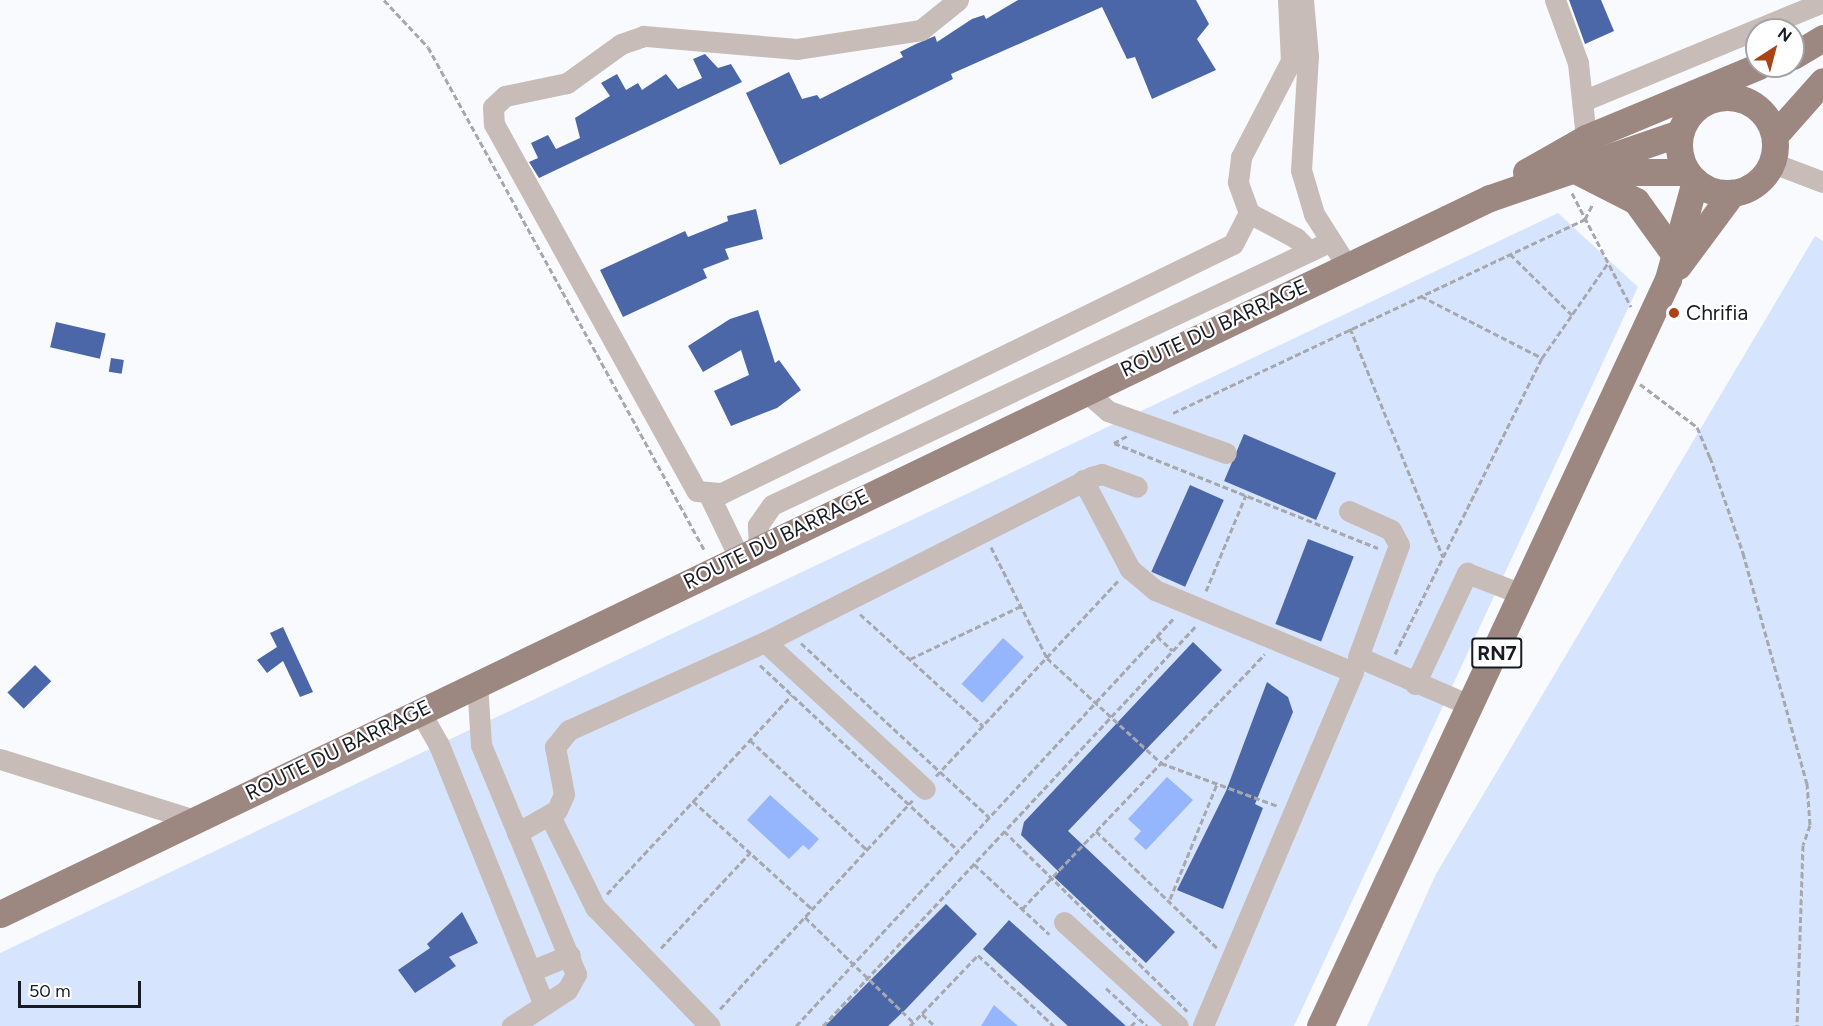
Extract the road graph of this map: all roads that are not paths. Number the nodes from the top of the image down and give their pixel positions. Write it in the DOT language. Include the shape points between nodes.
graph roads {
  1 [pos="958,0"];
  2 [pos="1288,0"];
  3 [pos="1304,0"];
  4 [pos="1555,0"];
  5 [pos="1823,2"];
  6 [pos="1745,72"];
  7 [pos="1760,78"];
  8 [pos="1823,81"];
  9 [pos="1734,96"];
  10 [pos="1586,100"];
  11 [pos="1680,133"];
  12 [pos="1775,135"];
  13 [pos="1586,138"];
  14 [pos="1773,163"];
  15 [pos="1566,173"];
  16 [pos="1691,177"];
  17 [pos="1823,182"];
  18 [pos="1513,188"];
  19 [pos="1731,193"];
  20 [pos="1249,213"];
  21 [pos="1329,242"];
  22 [pos="1309,251"];
  23 [pos="1347,266"];
  24 [pos="1671,267"];
  25 [pos="1084,390"];
  26 [pos="1226,453"];
  27 [pos="1083,480"];
  28 [pos="1137,487"];
  29 [pos="709,495"];
  30 [pos="1348,511"];
  31 [pos="749,552"];
  32 [pos="1524,595"];
  33 [pos="765,642"];
  34 [pos="477,683"];
  35 [pos="1415,684"];
  36 [pos="1472,706"];
  37 [pos="419,710"];
  38 [pos="0,759"];
  39 [pos="925,789"];
  40 [pos="550,816"];
  41 [pos="195,820"];
  42 [pos="517,833"];
  43 [pos="0,914"];
  44 [pos="1064,922"];
  45 [pos="570,955"];
  46 [pos="531,971"];
  47 [pos="543,1003"];
  48 [pos="1189,1023"];
  49 [pos="512,1026"];
  50 [pos="710,1026"];
  51 [pos="1320,1026"];
  1 -- 29 [label="street" via="921,30 797,49 644,36 621,44 567,83 505,96 493,107 494,124 688,484"];
  2 -- 20 [label="street" via="1291,61 1239,165"];
  3 -- 21 [label="street" via="1308,64 1301,170 1305,193"];
  4 -- 10 [label="street"];
  5 -- 10 [label="street"];
  6 -- 13 [label="main road"];
  7 -- 9 [label="main road"];
  8 -- 12 [label="main road"];
  9 -- 11 [label="main road" via="1705,101"];
  9 -- 12 [label="main road" via="1761,109"];
  10 -- 13 [label="street"];
  11 -- 15 [label="main road, ROUTE DU BARRAGE"];
  11 -- 16 [label="main road, RN7"];
  12 -- 14 [label="main road"];
  13 -- 18 [label="main road" via="1525,172"];
  14 -- 17 [label="street"];
  14 -- 19 [label="main road" via="1756,184"];
  15 -- 16 [label="main road, ROUTE DU BARRAGE"];
  15 -- 18 [label="main road, ROUTE DU BARRAGE"];
  15 -- 24 [label="main road" via="1605,181 1636,201"];
  16 -- 19 [label="main road"];
  16 -- 24 [label="main road, RN7"];
  18 -- 23 [label="main road, ROUTE DU BARRAGE"];
  19 -- 24 [label="main road, RN7"];
  20 -- 22 [label="street"];
  20 -- 29 [label="street" via="1239,237 1225,249"];
  21 -- 22 [label="street"];
  21 -- 23 [label="street"];
  22 -- 31 [label="street" via="772,505 758,525"];
  23 -- 25 [label="main road, ROUTE DU BARRAGE"];
  24 -- 32 [label="main road, RN7"];
  25 -- 26 [label="street" via="1102,407"];
  25 -- 31 [label="main road, ROUTE DU BARRAGE"];
  27 -- 28 [label="street" via="1102,474"];
  27 -- 33 [label="street"];
  27 -- 48 [label="street" via="1130,569 1155,590 1353,672 1234,957"];
  29 -- 31 [label="street"];
  30 -- 35 [label="street" via="1391,530 1398,539 1397,555 1357,649 1360,661"];
  31 -- 34 [label="main road, ROUTE DU BARRAGE"];
  32 -- 35 [label="street" via="1467,573"];
  32 -- 36 [label="main road, RN7"];
  33 -- 39 [label="street"];
  33 -- 40 [label="street" via="560,735 555,747 564,794"];
  34 -- 37 [label="main road, ROUTE DU BARRAGE"];
  34 -- 42 [label="street" via="481,745"];
  35 -- 36 [label="street"];
  36 -- 51 [label="main road, RN7"];
  37 -- 41 [label="main road, ROUTE DU BARRAGE"];
  37 -- 46 [label="street" via="439,745"];
  38 -- 41 [label="street"];
  40 -- 42 [label="street"];
  40 -- 50 [label="street" via="595,907"];
  41 -- 43 [label="main road, ROUTE DU BARRAGE"];
  42 -- 45 [label="street"];
  44 -- 48 [label="street"];
  45 -- 46 [label="street"];
  45 -- 47 [label="street" via="574,984"];
  46 -- 47 [label="street"];
  47 -- 49 [label="street"];
}
